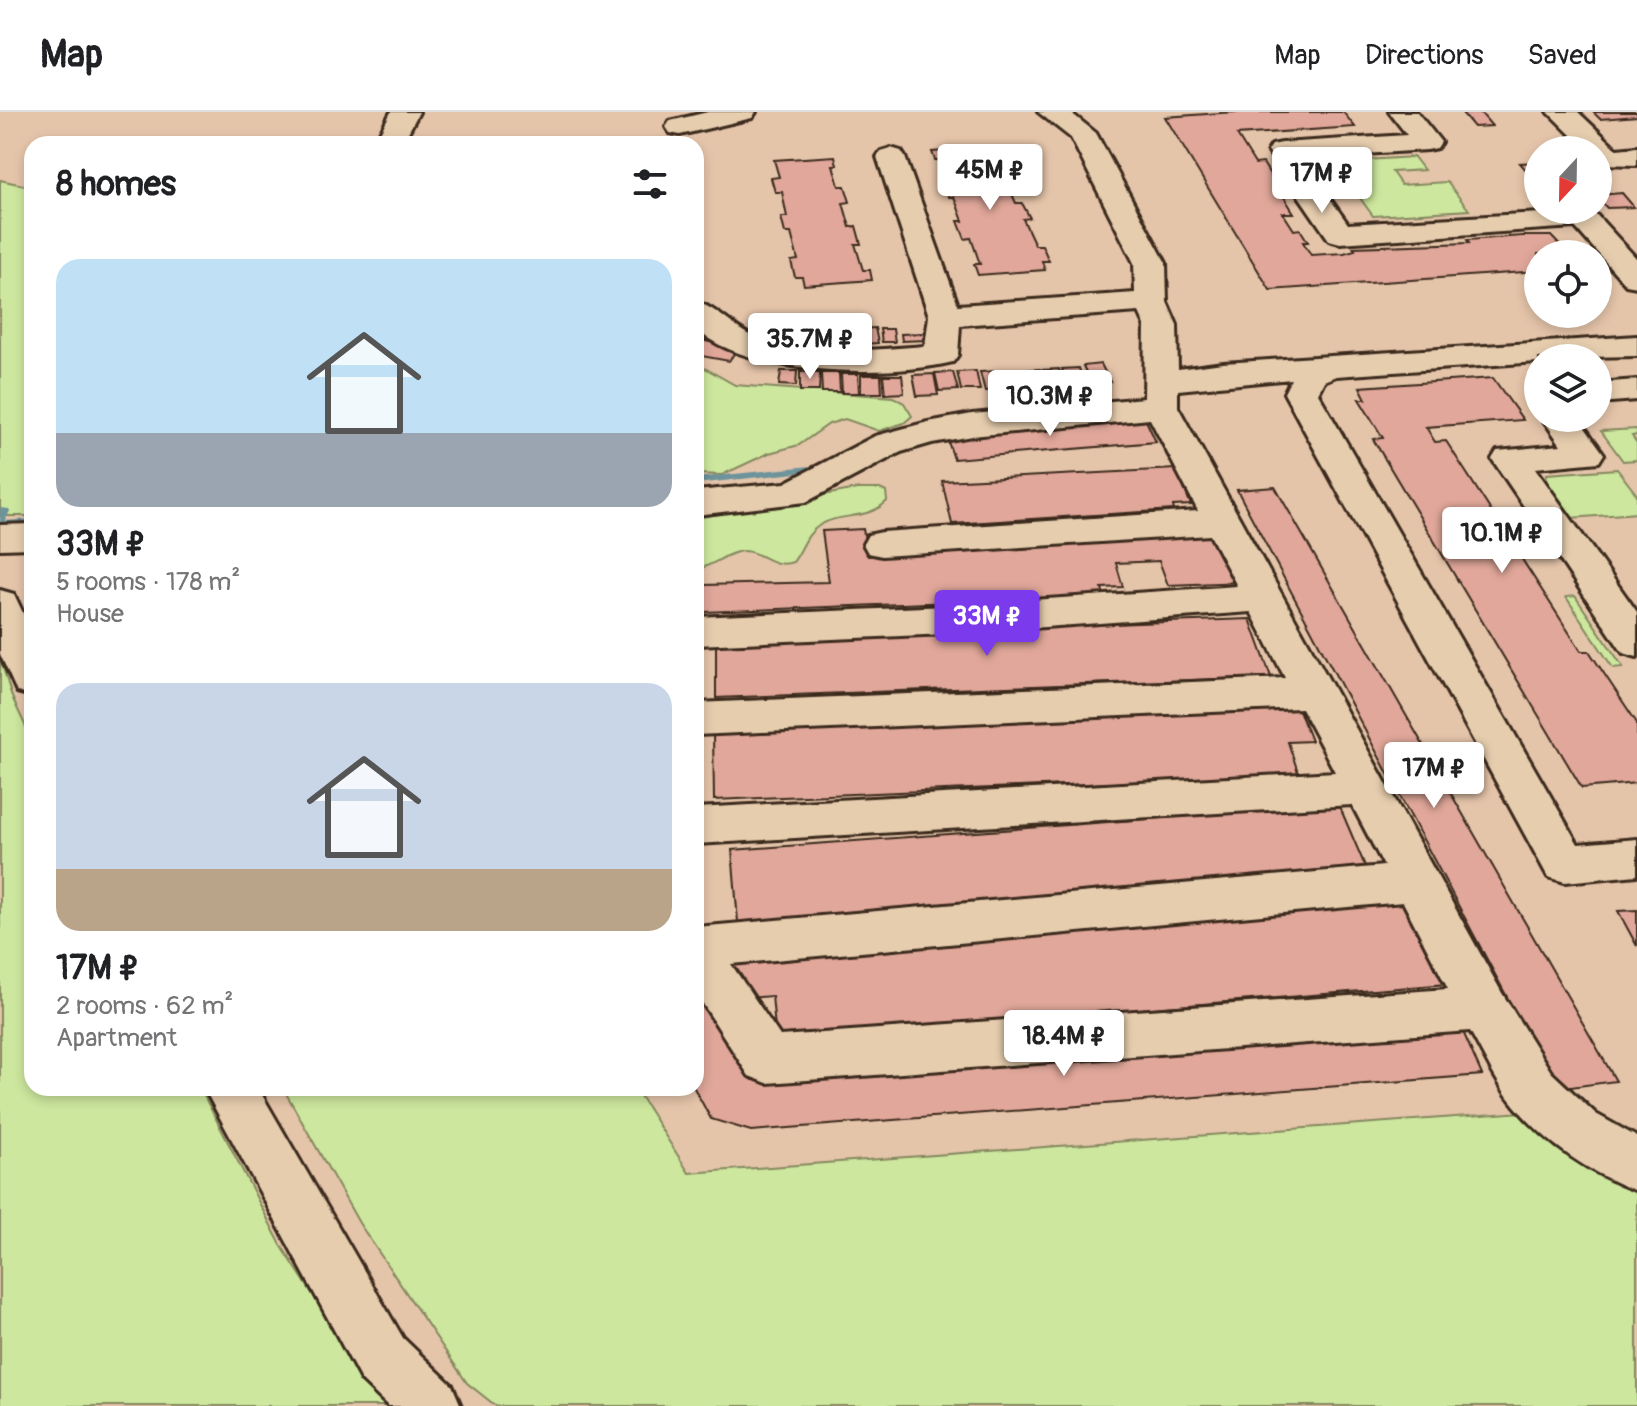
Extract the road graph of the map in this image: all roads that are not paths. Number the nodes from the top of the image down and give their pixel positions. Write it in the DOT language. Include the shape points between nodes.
graph roads {
  1 [pos="405,112"];
  2 [pos="742,112"];
  3 [pos="1052,112"];
  4 [pos="1403,112"];
  5 [pos="1562,112"];
  6 [pos="680,127"];
  7 [pos="392,136"];
  8 [pos="1637,156"];
  9 [pos="891,157"];
  10 [pos="1524,219"];
  11 [pos="1588,224"];
  12 [pos="1637,278"];
  13 [pos="1151,302"];
  14 [pos="945,316"];
  15 [pos="704,322"];
  16 [pos="1637,346"];
  17 [pos="1513,354"];
  18 [pos="1329,366"];
  19 [pos="1524,369"];
  20 [pos="1637,390"];
  21 [pos="1612,392"];
  22 [pos="1161,395"];
  23 [pos="1570,432"];
  24 [pos="704,502"];
  25 [pos="1222,522"];
  26 [pos="24,536"];
  27 [pos="0,537"];
  28 [pos="882,544"];
  29 [pos="1262,598"];
  30 [pos="0,604"];
  31 [pos="704,631"];
  32 [pos="1637,643"];
  33 [pos="24,662"];
  34 [pos="1311,692"];
  35 [pos="704,719"];
  36 [pos="1366,787"];
  37 [pos="704,826"];
  38 [pos="1637,857"];
  39 [pos="1415,882"];
  40 [pos="704,948"];
  41 [pos="704,962"];
  42 [pos="1484,1008"];
  43 [pos="234,1096"];
  44 [pos="1637,1166"];
  45 [pos="431,1406"];
  1 -- 7 [label="street"];
  2 -- 6 [label="street"];
  3 -- 13 [label="street" via="1082,133 1123,211 1150,263"];
  4 -- 10 [label="street" via="1427,142 1282,151 1340,234"];
  5 -- 8 [label="street" via="1610,158"];
  9 -- 14 [label="street"];
  11 -- 12 [label="street"];
  13 -- 14 [label="street"];
  13 -- 22 [label="street" via="1161,325"];
  14 -- 15 [label="street" via="941,355 850,361 782,355 729,339"];
  16 -- 17 [label="street"];
  17 -- 18 [label="street"];
  17 -- 19 [label="street"];
  18 -- 22 [label="street" via="1223,373"];
  18 -- 38 [label="street" via="1316,370 1301,393 1565,864"];
  20 -- 21 [label="street"];
  22 -- 24 [label="street" via="928,433 888,444 793,494"];
  22 -- 25 [label="street"];
  23 -- 32 [label="street" via="1586,454 1510,459"];
  25 -- 28 [label="street"];
  25 -- 29 [label="street"];
  26 -- 27 [label="street"];
  29 -- 31 [label="street"];
  29 -- 34 [label="street"];
  30 -- 33 [label="street"];
  34 -- 35 [label="street"];
  34 -- 36 [label="street"];
  36 -- 37 [label="street"];
  36 -- 39 [label="street"];
  39 -- 40 [label="street"];
  39 -- 42 [label="street"];
  41 -- 42 [label="street" via="767,1060"];
  42 -- 44 [label="street" via="1532,1088 1577,1131"];
  43 -- 45 [label="street" via="382,1359"];
}
